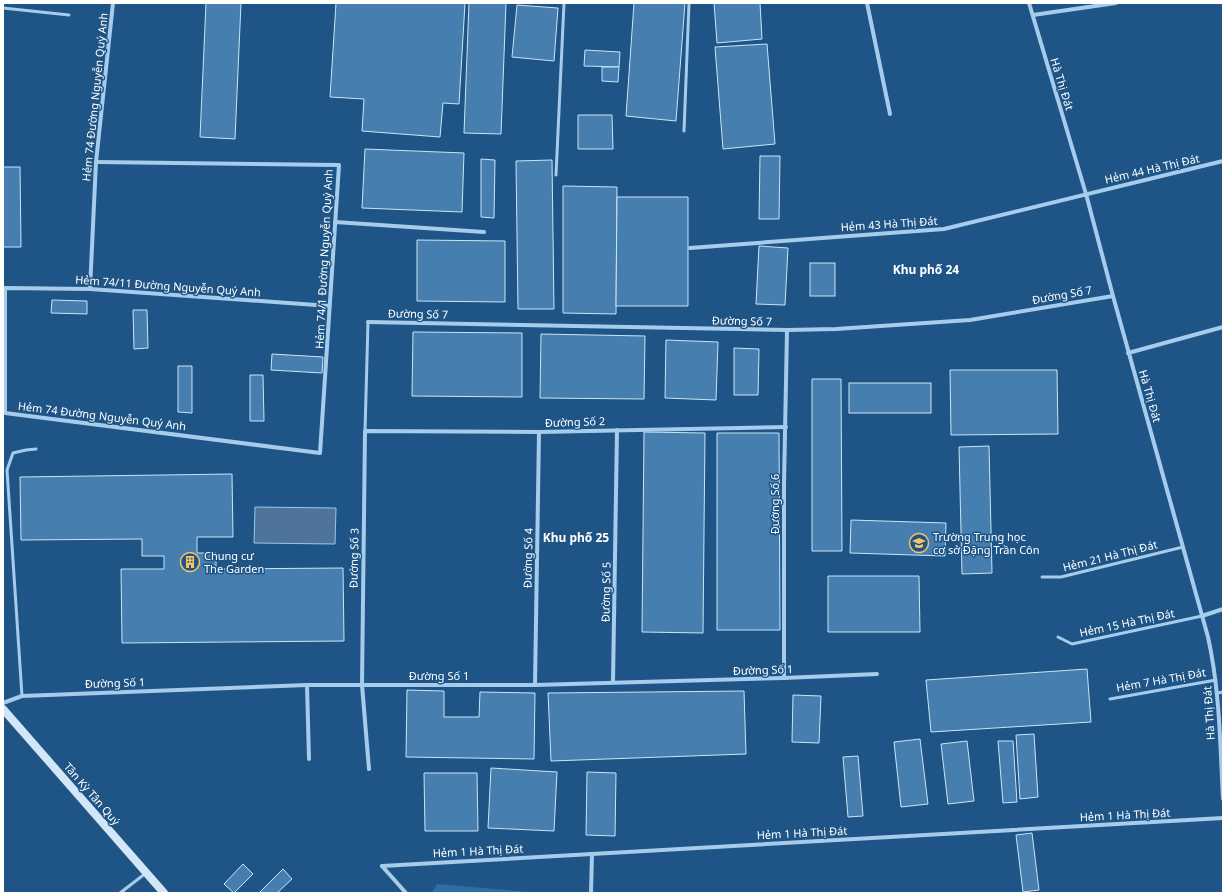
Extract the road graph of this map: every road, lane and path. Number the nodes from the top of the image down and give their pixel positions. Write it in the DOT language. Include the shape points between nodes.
graph roads {
  1 [pos="113,3"];
  2 [pos="564,3"];
  3 [pos="689,3"];
  4 [pos="868,3"];
  5 [pos="1029,3"];
  6 [pos="1116,3"];
  7 [pos="3,8"];
  8 [pos="69,15"];
  9 [pos="1033,16"];
  10 [pos="890,114"];
  11 [pos="684,130"];
  12 [pos="1223,161"];
  13 [pos="96,162"];
  14 [pos="556,175"];
  15 [pos="1086,194"];
  16 [pos="335,222"];
  17 [pos="484,232"];
  18 [pos="690,248"];
  19 [pos="5,288"];
  20 [pos="90,289"];
  21 [pos="1112,296"];
  22 [pos="330,306"];
  23 [pos="368,322"];
  24 [pos="1223,327"];
  25 [pos="787,330"];
  26 [pos="1128,353"];
  27 [pos="786,427"];
  28 [pos="617,430"];
  29 [pos="365,431"];
  30 [pos="539,432"];
  31 [pos="36,449"];
  32 [pos="320,453"];
  33 [pos="1183,547"];
  34 [pos="1042,577"];
  35 [pos="1223,609"];
  36 [pos="1202,616"];
  37 [pos="1058,637"];
  38 [pos="877,674"];
  39 [pos="784,678"];
  40 [pos="1216,680"];
  41 [pos="613,682"];
  42 [pos="307,685"];
  43 [pos="362,685"];
  44 [pos="535,685"];
  45 [pos="1223,692"];
  46 [pos="1218,693"];
  47 [pos="22,696"];
  48 [pos="1110,699"];
  49 [pos="3,703"];
  50 [pos="3,709"];
  51 [pos="309,759"];
  52 [pos="369,769"];
  53 [pos="1223,799"];
  54 [pos="1223,818"];
  55 [pos="592,854"];
  56 [pos="146,873"];
  57 [pos="120,893"];
  58 [pos="164,893"];
  59 [pos="406,893"];
  60 [pos="591,893"];
  1 -- 13 [label="street, Hẻm 74 Đường Nguyễn Quý Anh"];
  2 -- 14 [label="lane"];
  3 -- 11 [label="lane"];
  4 -- 10 [label="street"];
  5 -- 9 [label="street, Hà Thị Đát"];
  6 -- 9 [label="street"];
  7 -- 8 [label="lane"];
  9 -- 15 [label="street, Hà Thị Đát"];
  12 -- 15 [label="street, Hẻm 44 Hà Thị Đát"];
  13 -- 16 [label="street, Hẻm 74/1 Đường Nguyễn Quý Anh" via="339,165"];
  13 -- 20 [label="street, Hẻm 74 Đường Nguyễn Quý Anh"];
  15 -- 18 [label="street, Hẻm 43 Hà Thị Đát" via="944,229"];
  15 -- 21 [label="street, Hà Thị Đát"];
  16 -- 17 [label="street"];
  16 -- 22 [label="street, Hẻm 74/1 Đường Nguyễn Quý Anh"];
  19 -- 20 [label="street, Hẻm 74/11 Đường Nguyễn Quý Anh"];
  19 -- 32 [label="street, Hẻm 74 Đường Nguyễn Quý Anh" via="5,412"];
  20 -- 22 [label="street, Hẻm 74/11 Đường Nguyễn Quý Anh"];
  21 -- 25 [label="street, Đường Số 7" via="970,320"];
  21 -- 26 [label="street, Hà Thị Đát"];
  22 -- 32 [label="street, Hẻm 74/1 Đường Nguyễn Quý Anh"];
  23 -- 25 [label="street, Đường Số 7"];
  23 -- 29 [label="lane"];
  24 -- 26 [label="street"];
  25 -- 27 [label="street, Đường Số 6"];
  26 -- 33 [label="street, Hà Thị Đát"];
  27 -- 28 [label="street, Đường Số 2"];
  27 -- 39 [label="street, Đường Số 6"];
  28 -- 30 [label="street, Đường Số 2"];
  28 -- 41 [label="street, Đường Số 5"];
  29 -- 30 [label="street, Đường Số 2"];
  29 -- 43 [label="street, Đường Số 3"];
  30 -- 44 [label="street, Đường Số 4"];
  31 -- 47 [label="lane" via="13,453 7,470"];
  33 -- 34 [label="lane, Hẻm 21 Hà Thị Đát" via="1060,577"];
  33 -- 36 [label="street, Hà Thị Đát"];
  35 -- 36 [label="street"];
  36 -- 37 [label="lane, Hẻm 15 Hà Thị Đát" via="1072,644"];
  36 -- 40 [label="street, Hà Thị Đát"];
  38 -- 39 [label="street, Đường Số 1"];
  39 -- 41 [label="street, Đường Số 1"];
  40 -- 46 [label="street, Hà Thị Đát"];
  40 -- 48 [label="lane, Hẻm 7 Hà Thị Đát"];
  41 -- 44 [label="street, Đường Số 1"];
  42 -- 43 [label="street, Đường Số 1"];
  42 -- 47 [label="street, Đường Số 1"];
  42 -- 51 [label="street"];
  43 -- 44 [label="street, Đường Số 1"];
  43 -- 52 [label="street, Đường Số 3"];
  45 -- 46 [label="lane"];
  46 -- 53 [label="street, Hà Thị Đát"];
  47 -- 49 [label="street, Đường Số 1"];
  50 -- 56 [label="main road, Tân Kỳ Tân Quý"];
  54 -- 55 [label="street, Hẻm 1 Hà Thị Đát"];
  55 -- 59 [label="street, Hẻm 1 Hà Thị Đát" via="382,866"];
  55 -- 60 [label="street"];
  56 -- 57 [label="lane"];
  56 -- 58 [label="main road, Tân Kỳ Tân Quý"];
}
